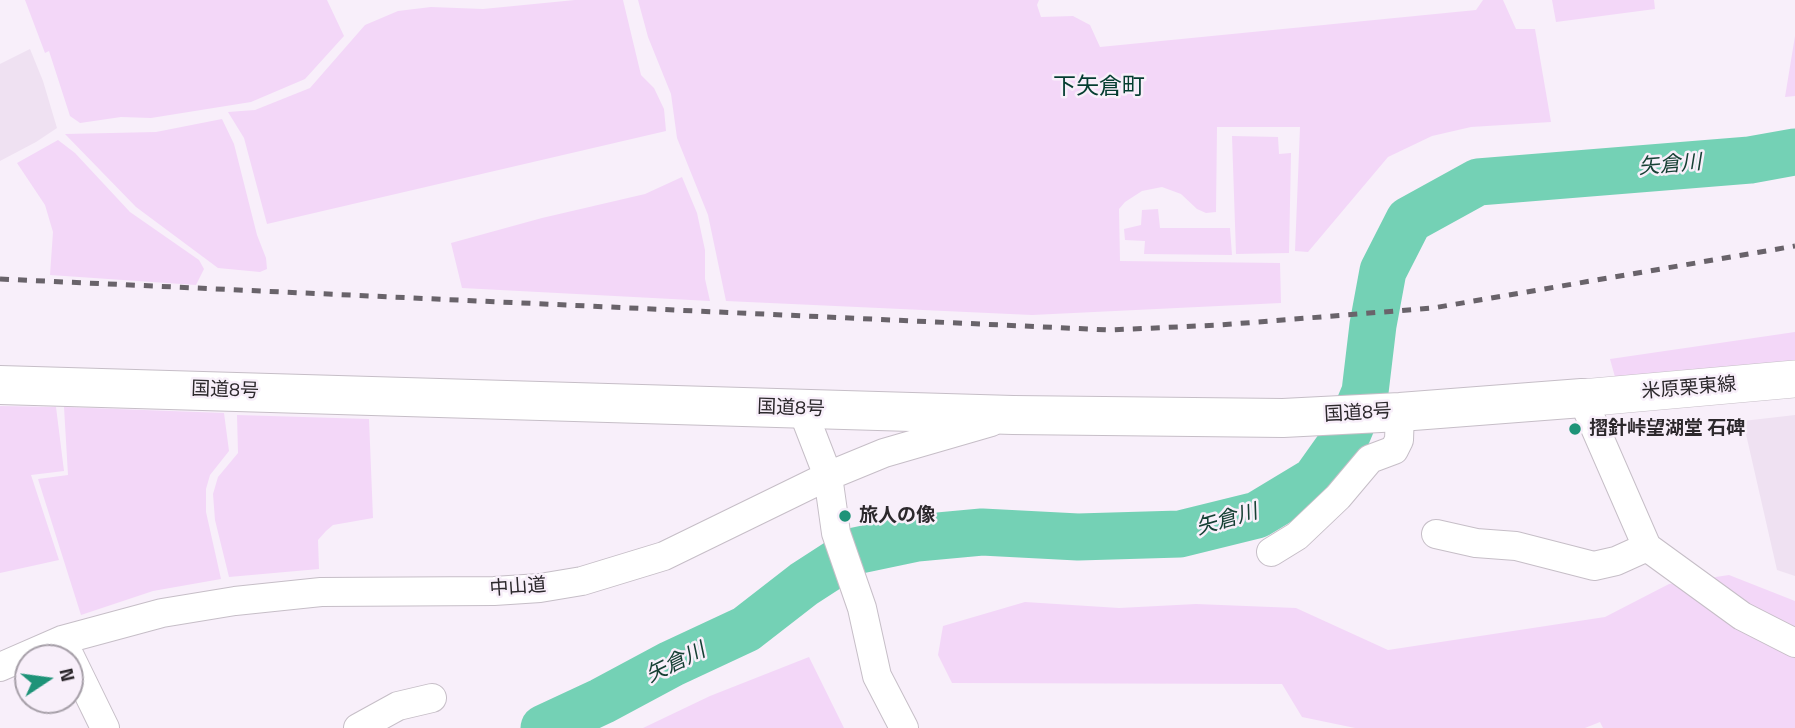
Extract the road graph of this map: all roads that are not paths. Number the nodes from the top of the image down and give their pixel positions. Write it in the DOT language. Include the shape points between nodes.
graph roads {
  1 [pos="1795,379"];
  2 [pos="0,385"];
  3 [pos="1582,398"];
  4 [pos="802,409"];
  5 [pos="901,412"];
  6 [pos="1396,412"];
  7 [pos="1013,415"];
  8 [pos="884,453"];
  9 [pos="828,476"];
  10 [pos="1436,534"];
  11 [pos="1647,547"];
  12 [pos="1271,552"];
  13 [pos="62,640"];
  14 [pos="1795,643"];
  15 [pos="0,667"];
  16 [pos="432,698"];
  17 [pos="105,728"];
  18 [pos="358,728"];
  19 [pos="904,728"];
  1 -- 3 [label="main road, 米原栗東線"];
  2 -- 4 [label="highway, 国道8号"];
  3 -- 6 [label="highway, 国道8号"];
  3 -- 11 [label="street"];
  4 -- 5 [label="highway, 国道8号"];
  4 -- 9 [label="street"];
  5 -- 7 [label="highway, 国道8号"];
  5 -- 8 [label="street"];
  6 -- 7 [label="highway, 国道8号" via="1283,418"];
  6 -- 12 [label="street" via="1399,440 1394,450 1370,459 1338,498 1297,536"];
  7 -- 8 [label="street, 中山道"];
  8 -- 9 [label="street, 中山道"];
  9 -- 13 [label="street, 中山道" via="664,556 582,582 494,591 285,594 162,613"];
  9 -- 19 [label="street" via="836,533 862,608 877,676"];
  10 -- 11 [label="street" via="1516,546 1594,566"];
  11 -- 14 [label="street" via="1742,616"];
  13 -- 15 [label="street, 中山道"];
  13 -- 17 [label="street"];
  16 -- 18 [label="street" via="398,706"];
}
